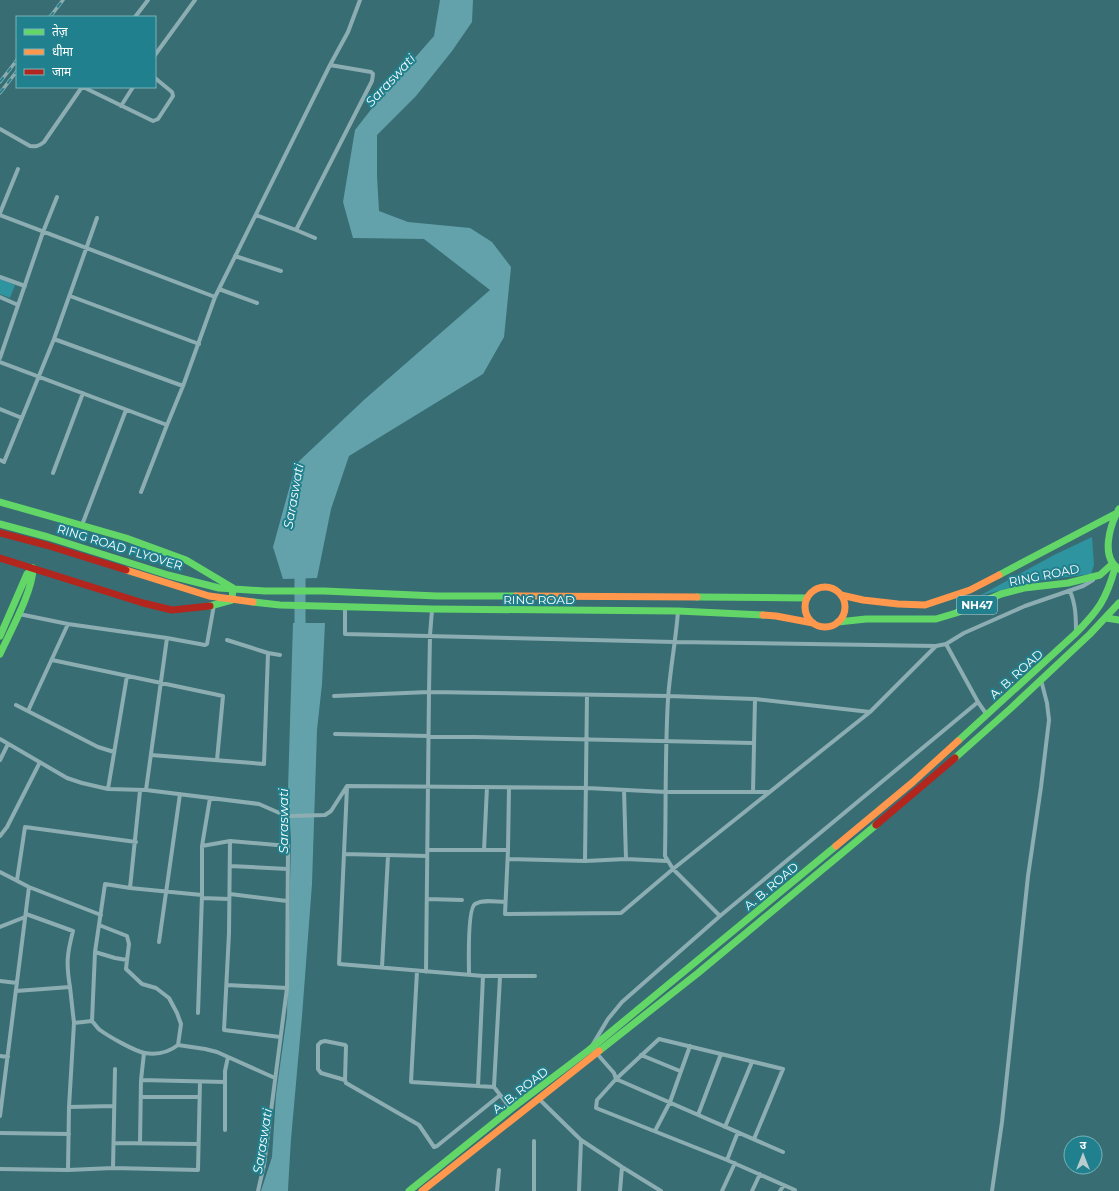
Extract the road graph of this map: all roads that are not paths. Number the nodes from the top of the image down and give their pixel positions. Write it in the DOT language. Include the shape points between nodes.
graph roads {
  1 [pos="148,0"];
  2 [pos="195,0"];
  3 [pos="360,0"];
  4 [pos="136,16"];
  5 [pos="156,55"];
  6 [pos="330,65"];
  7 [pos="156,79"];
  8 [pos="82,88"];
  9 [pos="85,88"];
  10 [pos="132,88"];
  11 [pos="121,106"];
  12 [pos="0,129"];
  13 [pos="18,168"];
  14 [pos="57,197"];
  15 [pos="0,214"];
  16 [pos="256,215"];
  17 [pos="97,218"];
  18 [pos="296,230"];
  19 [pos="43,232"];
  20 [pos="316,238"];
  21 [pos="85,247"];
  22 [pos="235,256"];
  23 [pos="280,271"];
  24 [pos="0,277"];
  25 [pos="25,286"];
  26 [pos="219,289"];
  27 [pos="70,296"];
  28 [pos="215,297"];
  29 [pos="0,298"];
  30 [pos="256,303"];
  31 [pos="18,305"];
  32 [pos="54,339"];
  33 [pos="199,344"];
  34 [pos="0,358"];
  35 [pos="0,362"];
  36 [pos="38,376"];
  37 [pos="183,386"];
  38 [pos="84,393"];
  39 [pos="0,409"];
  40 [pos="126,410"];
  41 [pos="22,418"];
  42 [pos="167,425"];
  43 [pos="0,460"];
  44 [pos="53,472"];
  45 [pos="142,492"];
  46 [pos="0,502"];
  47 [pos="1117,512"];
  48 [pos="0,524"];
  49 [pos="82,525"];
  50 [pos="0,533"];
  51 [pos="0,558"];
  52 [pos="1115,567"];
  53 [pos="33,568"];
  54 [pos="1100,575"];
  55 [pos="233,588"];
  56 [pos="1070,591"];
  57 [pos="841,595"];
  58 [pos="807,598"];
  59 [pos="232,600"];
  60 [pos="264,603"];
  61 [pos="1119,603"];
  62 [pos="214,605"];
  63 [pos="345,607"];
  64 [pos="432,610"];
  65 [pos="678,611"];
  66 [pos="19,614"];
  67 [pos="1106,618"];
  68 [pos="1119,620"];
  69 [pos="838,622"];
  70 [pos="813,623"];
  71 [pos="68,624"];
  72 [pos="1076,634"];
  73 [pos="430,635"];
  74 [pos="0,636"];
  75 [pos="167,638"];
  76 [pos="227,640"];
  77 [pos="675,642"];
  78 [pos="946,644"];
  79 [pos="936,646"];
  80 [pos="268,653"];
  81 [pos="0,654"];
  82 [pos="280,655"];
  83 [pos="52,660"];
  84 [pos="127,676"];
  85 [pos="1041,680"];
  86 [pos="160,682"];
  87 [pos="429,692"];
  88 [pos="587,695"];
  89 [pos="334,696"];
  90 [pos="668,696"];
  91 [pos="755,699"];
  92 [pos="978,702"];
  93 [pos="16,705"];
  94 [pos="28,711"];
  95 [pos="870,712"];
  96 [pos="987,715"];
  97 [pos="334,734"];
  98 [pos="428,735"];
  99 [pos="0,739"];
  100 [pos="587,740"];
  101 [pos="666,741"];
  102 [pos="753,743"];
  103 [pos="8,744"];
  104 [pos="114,752"];
  105 [pos="151,754"];
  106 [pos="0,760"];
  107 [pos="217,760"];
  108 [pos="40,762"];
  109 [pos="347,786"];
  110 [pos="428,787"];
  111 [pos="487,787"];
  112 [pos="509,788"];
  113 [pos="587,788"];
  114 [pos="108,790"];
  115 [pos="146,790"];
  116 [pos="624,790"];
  117 [pos="140,791"];
  118 [pos="666,792"];
  119 [pos="752,792"];
  120 [pos="771,792"];
  121 [pos="180,794"];
  122 [pos="210,798"];
  123 [pos="284,815"];
  124 [pos="0,836"];
  125 [pos="230,841"];
  126 [pos="136,842"];
  127 [pos="202,846"];
  128 [pos="288,846"];
  129 [pos="427,850"];
  130 [pos="484,850"];
  131 [pos="508,850"];
  132 [pos="344,854"];
  133 [pos="388,856"];
  134 [pos="427,856"];
  135 [pos="508,859"];
  136 [pos="626,859"];
  137 [pos="585,861"];
  138 [pos="667,861"];
  139 [pos="230,866"];
  140 [pos="288,869"];
  141 [pos="673,869"];
  142 [pos="0,872"];
  143 [pos="17,880"];
  144 [pos="29,887"];
  145 [pos="130,888"];
  146 [pos="166,891"];
  147 [pos="202,896"];
  148 [pos="229,896"];
  149 [pos="427,898"];
  150 [pos="462,900"];
  151 [pos="287,901"];
  152 [pos="505,902"];
  153 [pos="101,915"];
  154 [pos="25,916"];
  155 [pos="720,916"];
  156 [pos="99,925"];
  157 [pos="0,927"];
  158 [pos="159,942"];
  159 [pos="95,952"];
  160 [pos="127,960"];
  161 [pos="382,967"];
  162 [pos="417,971"];
  163 [pos="426,972"];
  164 [pos="469,974"];
  165 [pos="483,976"];
  166 [pos="535,976"];
  167 [pos="500,977"];
  168 [pos="0,981"];
  169 [pos="17,983"];
  170 [pos="226,985"];
  171 [pos="70,987"];
  172 [pos="287,988"];
  173 [pos="16,991"];
  174 [pos="198,1013"];
  175 [pos="92,1021"];
  176 [pos="74,1023"];
  177 [pos="280,1037"];
  178 [pos="178,1045"];
  179 [pos="690,1046"];
  180 [pos="591,1049"];
  181 [pos="144,1053"];
  182 [pos="597,1054"];
  183 [pos="721,1054"];
  184 [pos="641,1055"];
  185 [pos="0,1056"];
  186 [pos="8,1057"];
  187 [pos="228,1057"];
  188 [pos="752,1062"];
  189 [pos="115,1069"];
  190 [pos="680,1071"];
  191 [pos="275,1078"];
  192 [pos="616,1079"];
  193 [pos="141,1080"];
  194 [pos="345,1080"];
  195 [pos="200,1082"];
  196 [pos="225,1082"];
  197 [pos="478,1086"];
  198 [pos="494,1087"];
  199 [pos="500,1096"];
  200 [pos="141,1097"];
  201 [pos="199,1097"];
  202 [pos="1,1099"];
  203 [pos="539,1099"];
  204 [pos="670,1102"];
  205 [pos="114,1106"];
  206 [pos="69,1107"];
  207 [pos="511,1109"];
  208 [pos="698,1115"];
  209 [pos="0,1116"];
  210 [pos="725,1127"];
  211 [pos="225,1130"];
  212 [pos="655,1131"];
  213 [pos="738,1132"];
  214 [pos="0,1133"];
  215 [pos="69,1134"];
  216 [pos="754,1139"];
  217 [pos="581,1140"];
  218 [pos="534,1141"];
  219 [pos="114,1142"];
  220 [pos="140,1143"];
  221 [pos="198,1144"];
  222 [pos="782,1152"];
  223 [pos="727,1160"];
  224 [pos="735,1163"];
  225 [pos="622,1167"];
  226 [pos="113,1168"];
  227 [pos="0,1169"];
  228 [pos="68,1170"];
  229 [pos="499,1170"];
  230 [pos="760,1174"];
  231 [pos="784,1185"];
  232 [pos="795,1190"];
  233 [pos="258,1191"];
  234 [pos="409,1191"];
  235 [pos="422,1191"];
  236 [pos="497,1191"];
  237 [pos="534,1191"];
  238 [pos="579,1191"];
  239 [pos="620,1191"];
  240 [pos="661,1191"];
  241 [pos="722,1191"];
  242 [pos="752,1191"];
  243 [pos="780,1191"];
  244 [pos="992,1191"];
  1 -- 4 [label="street"];
  2 -- 5 [label="street"];
  3 -- 6 [label="street" via="348,32"];
  6 -- 16 [label="street"];
  6 -- 18 [label="street" via="366,71 373,74 373,78"];
  7 -- 11 [label="street" via="172,92 173,96 156,120 153,121"];
  8 -- 12 [label="street" via="41,145 30,146"];
  9 -- 11 [label="street"];
  10 -- 11 [label="street"];
  13 -- 15 [label="street"];
  14 -- 19 [label="street"];
  15 -- 19 [label="street"];
  16 -- 18 [label="street"];
  16 -- 22 [label="street"];
  17 -- 21 [label="street"];
  18 -- 20 [label="street"];
  19 -- 21 [label="street"];
  19 -- 25 [label="street"];
  21 -- 27 [label="street"];
  21 -- 28 [label="street"];
  22 -- 23 [label="street"];
  22 -- 26 [label="street"];
  24 -- 25 [label="street"];
  25 -- 31 [label="street"];
  26 -- 28 [label="street"];
  26 -- 30 [label="street"];
  27 -- 32 [label="street"];
  27 -- 33 [label="street"];
  28 -- 33 [label="street"];
  29 -- 31 [label="street"];
  31 -- 34 [label="street"];
  32 -- 36 [label="street"];
  32 -- 37 [label="street"];
  33 -- 37 [label="street"];
  35 -- 36 [label="street"];
  36 -- 38 [label="street"];
  36 -- 41 [label="street"];
  37 -- 42 [label="street"];
  38 -- 40 [label="street"];
  38 -- 44 [label="street"];
  39 -- 41 [label="street"];
  40 -- 42 [label="street"];
  40 -- 49 [label="street"];
  41 -- 43 [label="street" via="4,462"];
  42 -- 45 [label="street"];
  46 -- 49 [label="main road"];
  47 -- 52 [label="main road" via="1108,554"];
  47 -- 57 [label="main road" via="970,590 925,605 863,600"];
  48 -- 55 [label="main road, RING ROAD FLYOVER" via="168,575 219,588"];
  49 -- 55 [label="main road" via="186,560"];
  50 -- 59 [label="main road, RING ROAD FLYOVER" via="209,596"];
  51 -- 53 [label="main road"];
  52 -- 54 [label="main road, RING ROAD / NH47"];
  52 -- 72 [label="main road, A. B. ROAD" via="1103,600"];
  53 -- 62 [label="main road" via="172,610"];
  53 -- 66 [label="main road" via="33,576"];
  53 -- 74 [label="main road" via="27,574"];
  54 -- 56 [label="street"];
  54 -- 69 [label="main road, RING ROAD / NH47" via="1001,594 936,619 866,619"];
  55 -- 58 [label="main road, RING ROAD FLYOVER" via="437,596"];
  55 -- 59 [label="main road"];
  56 -- 72 [label="street" via="1076,611"];
  56 -- 78 [label="street" via="1025,606 964,632"];
  57 -- 58 [label="main road" via="834,589 825,587 814,590"];
  57 -- 69 [label="main road" via="845,609"];
  58 -- 70 [label="main road" via="804,609"];
  59 -- 60 [label="main road, RING ROAD FLYOVER"];
  59 -- 62 [label="main road"];
  60 -- 63 [label="main road, RING ROAD"];
  61 -- 67 [label="main road, A. B. ROAD"];
  62 -- 75 [label="street" via="207,644"];
  63 -- 64 [label="main road, RING ROAD"];
  63 -- 73 [label="street" via="345,634"];
  64 -- 65 [label="main road, RING ROAD"];
  64 -- 73 [label="street"];
  65 -- 70 [label="main road, RING ROAD" via="776,616"];
  65 -- 77 [label="street"];
  66 -- 71 [label="street"];
  66 -- 81 [label="main road"];
  67 -- 68 [label="main road"];
  67 -- 85 [label="main road, A. B. ROAD"];
  69 -- 70 [label="main road, NH47" via="825,627"];
  71 -- 75 [label="street"];
  71 -- 83 [label="street"];
  72 -- 96 [label="main road, A. B. ROAD"];
  73 -- 77 [label="street"];
  73 -- 87 [label="street"];
  75 -- 86 [label="street"];
  76 -- 80 [label="street"];
  77 -- 79 [label="street"];
  77 -- 90 [label="street"];
  78 -- 79 [label="street"];
  78 -- 92 [label="street"];
  79 -- 95 [label="street"];
  80 -- 82 [label="street"];
  80 -- 107 [label="street" via="264,764"];
  83 -- 84 [label="street"];
  83 -- 94 [label="street"];
  84 -- 86 [label="street"];
  84 -- 104 [label="street"];
  85 -- 182 [label="main road, A. B. ROAD" via="905,801 711,963"];
  85 -- 244 [label="street" via="1049,720 1028,876 1002,1122"];
  86 -- 105 [label="street"];
  86 -- 107 [label="street" via="223,696"];
  87 -- 88 [label="street"];
  87 -- 89 [label="street"];
  87 -- 98 [label="street"];
  88 -- 90 [label="street"];
  88 -- 100 [label="street"];
  90 -- 91 [label="street"];
  90 -- 101 [label="street"];
  91 -- 95 [label="street"];
  91 -- 102 [label="street"];
  92 -- 96 [label="street"];
  92 -- 155 [label="street"];
  93 -- 94 [label="street"];
  94 -- 104 [label="street" via="98,747"];
  95 -- 120 [label="street"];
  96 -- 180 [label="main road, A. B. ROAD" via="868,820"];
  97 -- 98 [label="street"];
  98 -- 100 [label="street"];
  98 -- 110 [label="street"];
  99 -- 103 [label="street"];
  100 -- 101 [label="street"];
  100 -- 113 [label="street"];
  101 -- 102 [label="street"];
  101 -- 118 [label="street"];
  102 -- 119 [label="street"];
  103 -- 106 [label="street"];
  103 -- 108 [label="street"];
  104 -- 114 [label="street"];
  105 -- 107 [label="street"];
  105 -- 115 [label="street"];
  108 -- 114 [label="street" via="67,778"];
  108 -- 124 [label="street"];
  109 -- 110 [label="street"];
  109 -- 123 [label="street" via="326,815"];
  109 -- 132 [label="street"];
  110 -- 111 [label="street"];
  110 -- 129 [label="street"];
  111 -- 112 [label="street"];
  111 -- 130 [label="street"];
  112 -- 113 [label="street"];
  112 -- 131 [label="street"];
  113 -- 116 [label="street"];
  113 -- 137 [label="street"];
  114 -- 117 [label="street"];
  115 -- 117 [label="street"];
  115 -- 121 [label="street"];
  116 -- 118 [label="street"];
  116 -- 136 [label="street"];
  117 -- 126 [label="street"];
  118 -- 119 [label="street"];
  118 -- 138 [label="street"];
  119 -- 120 [label="street"];
  120 -- 141 [label="street"];
  121 -- 122 [label="street"];
  121 -- 146 [label="street"];
  122 -- 123 [label="street" via="259,804"];
  122 -- 127 [label="street"];
  123 -- 128 [label="street"];
  125 -- 127 [label="street"];
  125 -- 128 [label="street"];
  125 -- 139 [label="street"];
  126 -- 143 [label="street" via="25,827"];
  126 -- 145 [label="street"];
  127 -- 147 [label="street"];
  128 -- 140 [label="street"];
  129 -- 130 [label="street"];
  129 -- 134 [label="street"];
  130 -- 131 [label="street"];
  131 -- 135 [label="street"];
  132 -- 133 [label="street"];
  132 -- 161 [label="street" via="339,964"];
  133 -- 134 [label="street"];
  133 -- 161 [label="street"];
  134 -- 149 [label="street"];
  135 -- 137 [label="street"];
  135 -- 152 [label="street"];
  136 -- 137 [label="street"];
  136 -- 138 [label="street"];
  138 -- 141 [label="street"];
  139 -- 140 [label="street"];
  139 -- 148 [label="street"];
  140 -- 151 [label="street"];
  141 -- 152 [label="street" via="621,913 505,914"];
  141 -- 155 [label="street"];
  142 -- 143 [label="street"];
  143 -- 144 [label="street"];
  144 -- 153 [label="street"];
  144 -- 154 [label="street"];
  145 -- 146 [label="street"];
  145 -- 153 [label="street" via="105,884"];
  146 -- 147 [label="street"];
  146 -- 158 [label="street"];
  147 -- 148 [label="street"];
  147 -- 174 [label="street"];
  148 -- 151 [label="street"];
  148 -- 170 [label="street"];
  149 -- 150 [label="street"];
  149 -- 163 [label="street"];
  151 -- 172 [label="street"];
  152 -- 164 [label="street" via="481,902 472,907"];
  153 -- 156 [label="street"];
  154 -- 157 [label="street"];
  154 -- 169 [label="street"];
  154 -- 171 [label="street" via="73,931 67,953"];
  155 -- 180 [label="street" via="622,1002 608,1019"];
  156 -- 159 [label="street"];
  156 -- 160 [label="street" via="126,936 129,944"];
  159 -- 160 [label="street"];
  159 -- 175 [label="street"];
  160 -- 178 [label="street" via="126,969 142,984 156,988 169,998 181,1024"];
  161 -- 162 [label="street"];
  162 -- 163 [label="street"];
  162 -- 197 [label="street" via="411,1082"];
  163 -- 164 [label="street"];
  164 -- 165 [label="street"];
  165 -- 167 [label="street"];
  165 -- 197 [label="street"];
  166 -- 167 [label="street"];
  167 -- 198 [label="street"];
  168 -- 169 [label="street"];
  169 -- 173 [label="street"];
  170 -- 172 [label="street"];
  170 -- 177 [label="street" via="224,1030"];
  171 -- 173 [label="street"];
  171 -- 176 [label="street"];
  172 -- 177 [label="street"];
  173 -- 186 [label="street"];
  175 -- 176 [label="street"];
  175 -- 181 [label="street" via="112,1038"];
  176 -- 206 [label="street"];
  177 -- 191 [label="street"];
  178 -- 181 [label="street" via="170,1051"];
  178 -- 187 [label="street" via="211,1050"];
  179 -- 183 [label="street"];
  179 -- 184 [label="street" via="659,1039"];
  179 -- 190 [label="street"];
  180 -- 182 [label="street"];
  180 -- 207 [label="main road, A. B. ROAD"];
  181 -- 193 [label="street"];
  182 -- 192 [label="street"];
  182 -- 203 [label="main road, A. B. ROAD"];
  183 -- 188 [label="street"];
  183 -- 208 [label="street"];
  184 -- 190 [label="street"];
  184 -- 192 [label="street"];
  185 -- 186 [label="street"];
  186 -- 202 [label="street"];
  187 -- 191 [label="street"];
  187 -- 196 [label="street"];
  188 -- 210 [label="street"];
  188 -- 216 [label="street" via="783,1069"];
  189 -- 205 [label="street"];
  190 -- 204 [label="street"];
  191 -- 233 [label="street" via="264,1165"];
  192 -- 204 [label="street"];
  192 -- 212 [label="street" via="597,1100 596,1108"];
  193 -- 195 [label="street"];
  193 -- 200 [label="street"];
  194 -- 194 [label="street" via="346,1046 321,1042 318,1045 319,1072"];
  194 -- 199 [label="street" via="349,1085 419,1124 434,1147"];
  195 -- 196 [label="street"];
  195 -- 201 [label="street"];
  196 -- 211 [label="street"];
  197 -- 198 [label="street"];
  198 -- 199 [label="street"];
  199 -- 207 [label="street"];
  200 -- 201 [label="street"];
  200 -- 220 [label="street"];
  201 -- 221 [label="street"];
  202 -- 209 [label="street"];
  203 -- 217 [label="street"];
  203 -- 235 [label="main road, A. B. ROAD"];
  204 -- 208 [label="street"];
  204 -- 212 [label="street"];
  205 -- 206 [label="street"];
  205 -- 219 [label="street"];
  206 -- 215 [label="street"];
  207 -- 234 [label="main road, A. B. ROAD"];
  208 -- 210 [label="street"];
  210 -- 213 [label="street"];
  212 -- 223 [label="street"];
  213 -- 216 [label="street"];
  213 -- 223 [label="street"];
  214 -- 215 [label="street"];
  215 -- 228 [label="street"];
  216 -- 222 [label="street"];
  217 -- 225 [label="street"];
  217 -- 238 [label="street"];
  218 -- 237 [label="street"];
  219 -- 220 [label="street"];
  219 -- 226 [label="street"];
  220 -- 221 [label="street"];
  221 -- 226 [label="street" via="198,1170"];
  223 -- 224 [label="street"];
  224 -- 230 [label="street"];
  224 -- 241 [label="street"];
  225 -- 239 [label="street"];
  225 -- 240 [label="street"];
  226 -- 228 [label="street"];
  227 -- 228 [label="street"];
  229 -- 236 [label="street"];
  230 -- 231 [label="street"];
  230 -- 242 [label="street"];
  231 -- 232 [label="street"];
  231 -- 243 [label="street"];
}
